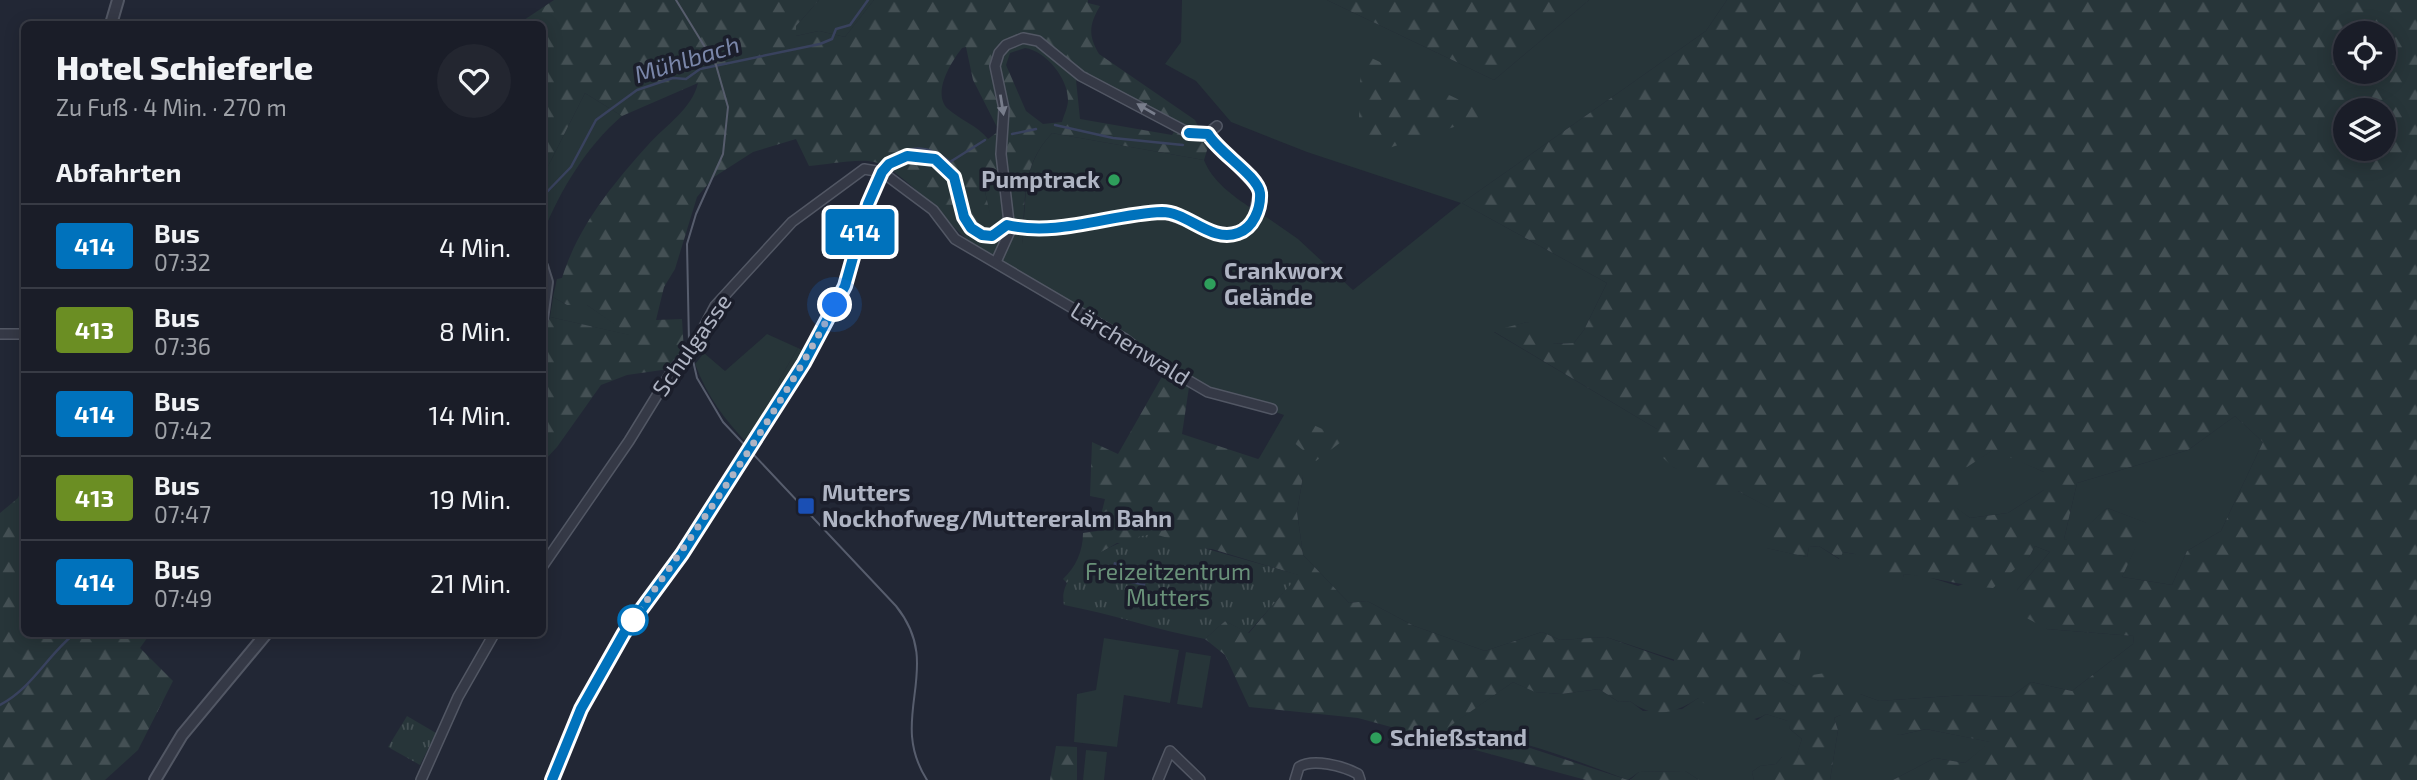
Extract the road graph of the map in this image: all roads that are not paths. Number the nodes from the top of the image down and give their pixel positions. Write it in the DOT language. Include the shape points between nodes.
graph roads {
  1 [pos="118,0"];
  2 [pos="112,21"];
  3 [pos="1217,126"];
  4 [pos="1208,134"];
  5 [pos="882,172"];
  6 [pos="1007,225"];
  7 [pos="996,262"];
  8 [pos="0,334"];
  9 [pos="21,334"];
  10 [pos="1272,409"];
  11 [pos="546,561"];
  12 [pos="264,637"];
  13 [pos="492,637"];
  14 [pos="155,780"];
  15 [pos="421,780"];
  16 [pos="552,780"];
  17 [pos="1158,780"];
  18 [pos="1200,780"];
  19 [pos="1295,780"];
  20 [pos="1360,780"];
  1 -- 2 [label="street"];
  3 -- 4 [label="street"];
  4 -- 6 [label="street" via="1256,183 1260,196 1253,222 1245,230 1216,232 1162,212 1056,227"];
  4 -- 6 [label="street, one-way" via="1189,133 1081,76 1038,41 1014,40 999,52 995,66 1004,109 1001,154"];
  5 -- 6 [label="street, Schulgasse" via="907,156 935,159 954,177 971,228 992,236"];
  5 -- 7 [label="street, Lärchenwald" via="933,210 955,239"];
  5 -- 11 [label="street, Schulgasse" via="868,168 856,172 792,222 751,264 715,306 695,344 671,371"];
  5 -- 16 [label="street" via="845,286 804,363 682,554 624,633 581,709"];
  6 -- 7 [label="street" via="1008,241"];
  7 -- 10 [label="street, Lärchenwald" via="1208,392"];
  8 -- 9 [label="street"];
  12 -- 14 [label="street" via="182,735"];
  13 -- 15 [label="street" via="458,697"];
  17 -- 18 [label="street" via="1170,751"];
  19 -- 20 [label="street" via="1299,766 1310,763 1349,770"];
}
